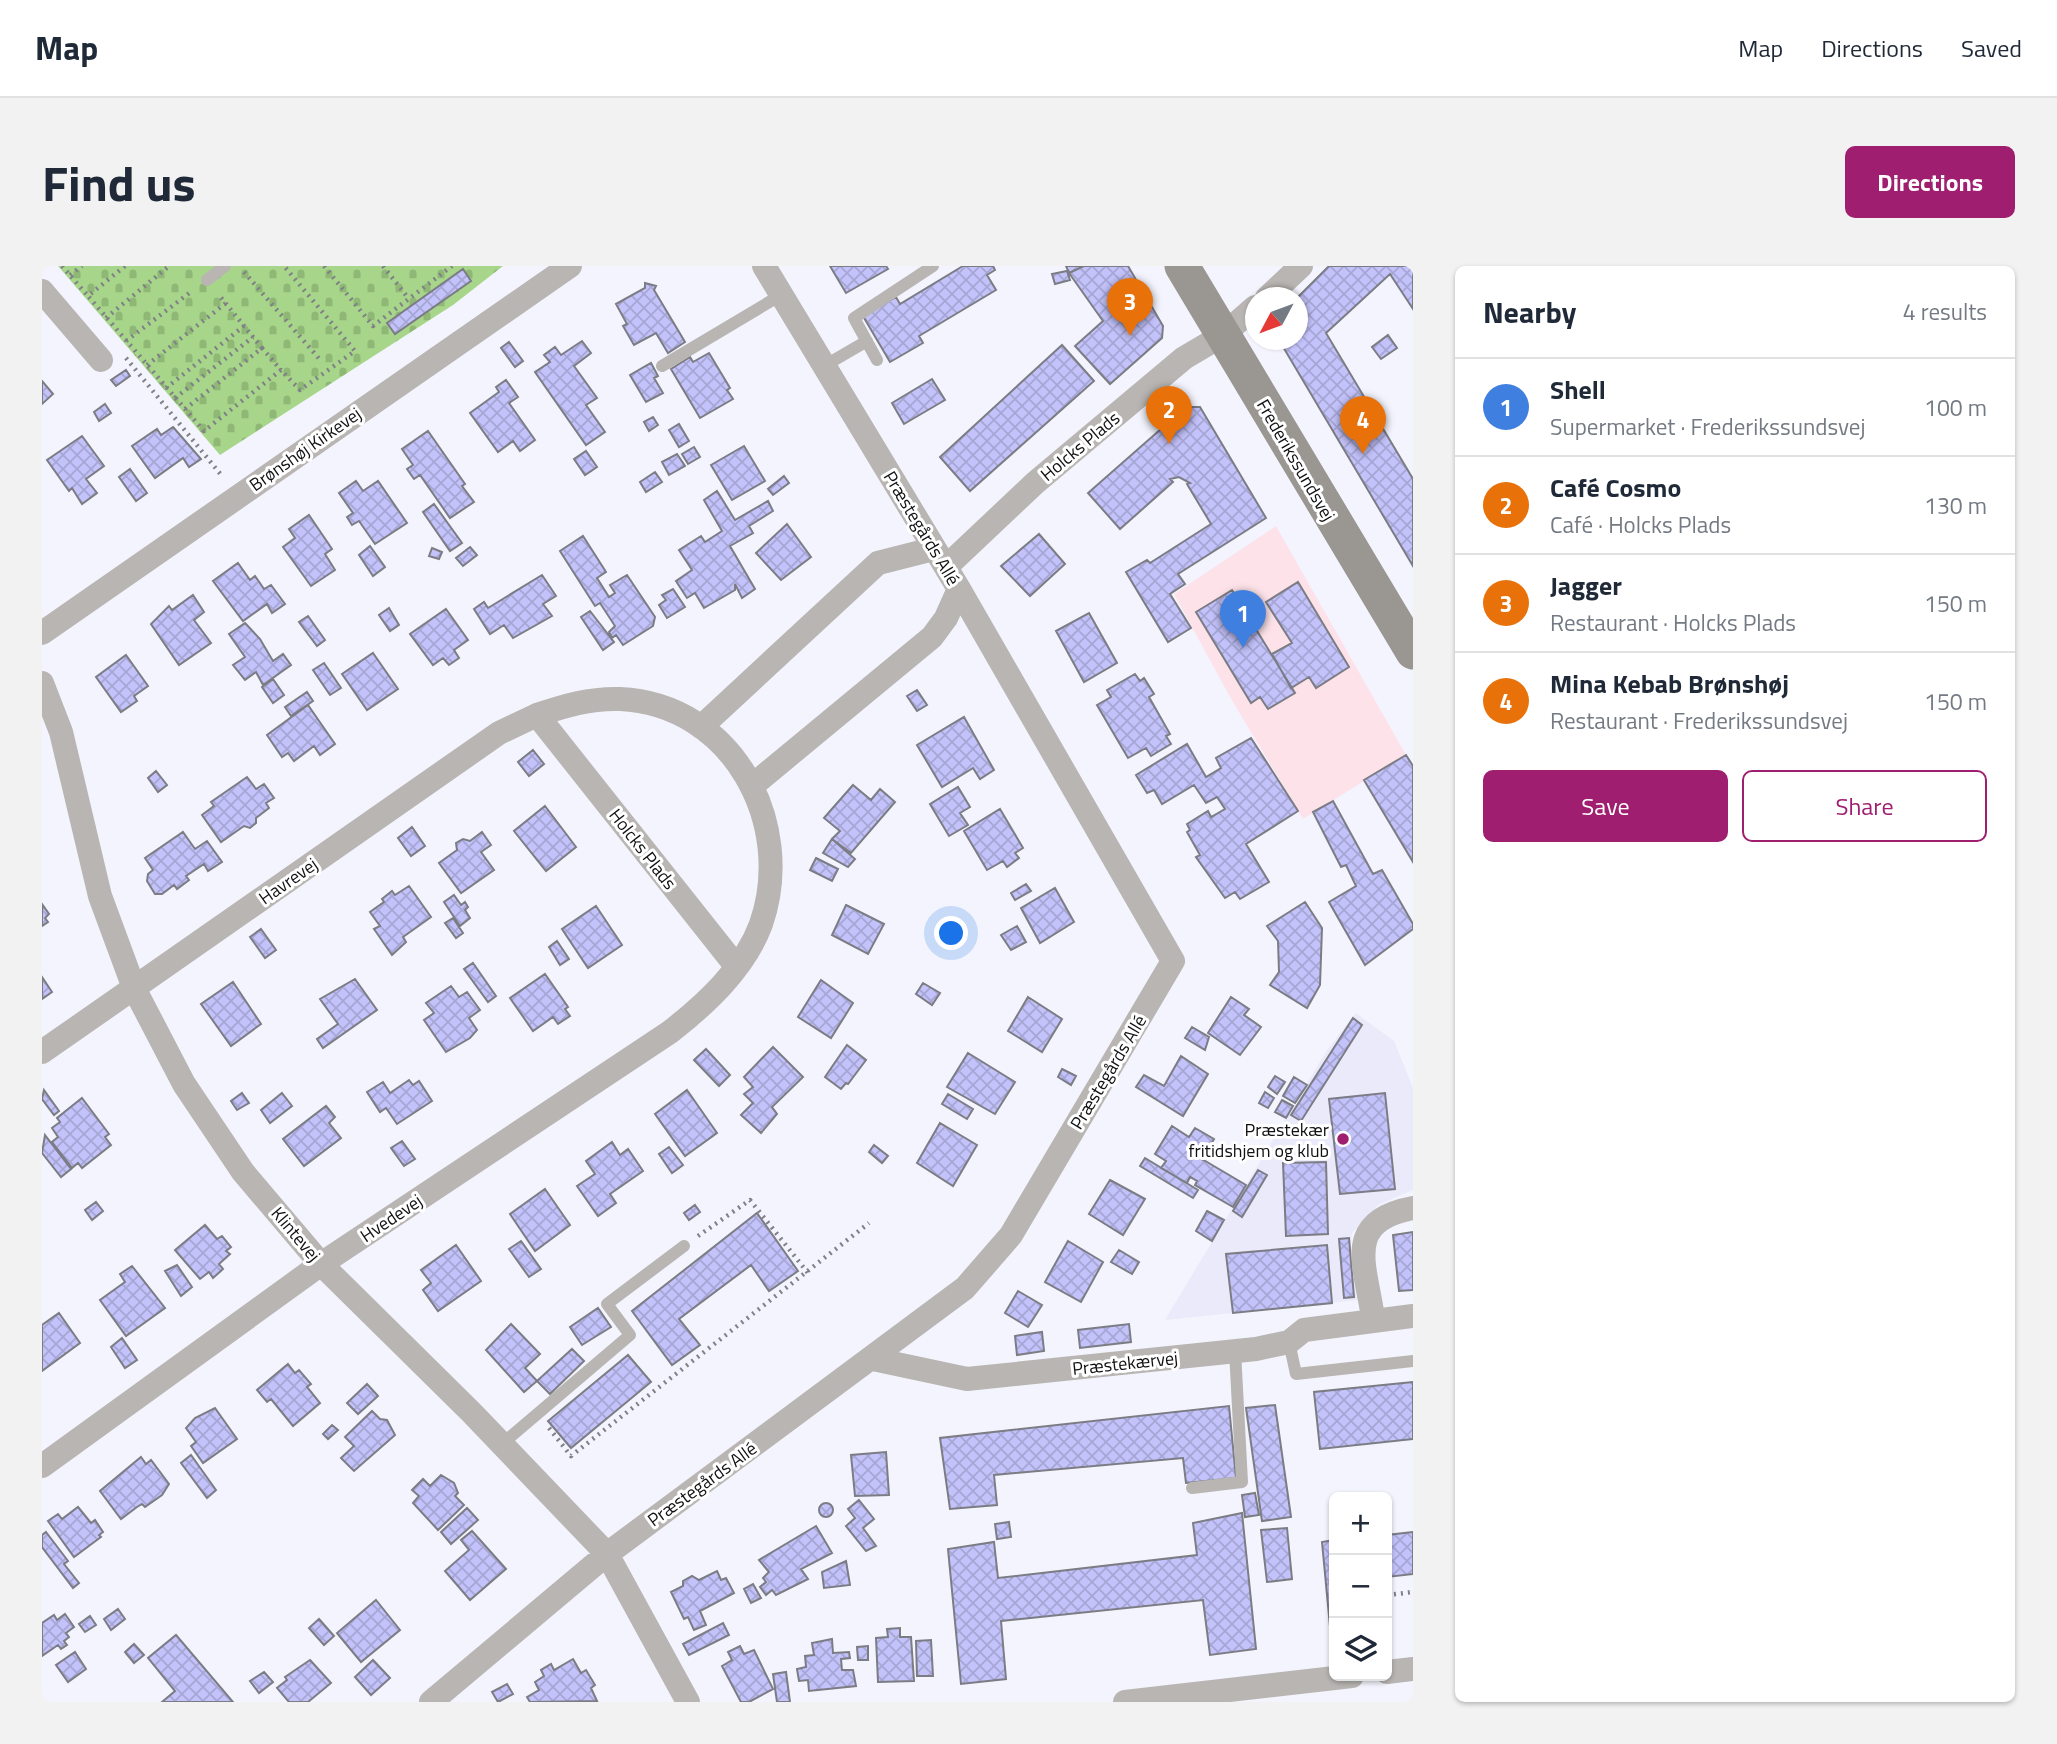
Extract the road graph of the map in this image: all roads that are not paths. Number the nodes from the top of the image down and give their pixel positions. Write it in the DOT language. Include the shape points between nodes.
graph roads {
  1 [pos="225,266"];
  2 [pos="570,266"];
  3 [pos="764,266"];
  4 [pos="933,266"];
  5 [pos="1182,266"];
  6 [pos="1301,266"];
  7 [pos="207,280"];
  8 [pos="1279,287"];
  9 [pos="42,291"];
  10 [pos="781,295"];
  11 [pos="1245,316"];
  12 [pos="1223,335"];
  13 [pos="867,341"];
  14 [pos="101,360"];
  15 [pos="877,360"];
  16 [pos="662,366"];
  17 [pos="824,366"];
  18 [pos="939,558"];
  19 [pos="959,589"];
  20 [pos="42,633"];
  21 [pos="1413,652"];
  22 [pos="42,683"];
  23 [pos="537,715"];
  24 [pos="701,727"];
  25 [pos="753,785"];
  26 [pos="736,967"];
  27 [pos="134,988"];
  28 [pos="42,1052"];
  29 [pos="1413,1208"];
  30 [pos="684,1246"];
  31 [pos="321,1265"];
  32 [pos="1413,1316"];
  33 [pos="1373,1318"];
  34 [pos="1289,1342"];
  35 [pos="1235,1351"];
  36 [pos="873,1359"];
  37 [pos="1413,1361"];
  38 [pos="502,1444"];
  39 [pos="42,1466"];
  40 [pos="1192,1488"];
  41 [pos="607,1554"];
  42 [pos="1413,1669"];
  43 [pos="1392,1671"];
  44 [pos="1329,1679"];
  45 [pos="431,1702"];
  46 [pos="688,1702"];
  47 [pos="1125,1702"];
  1 -- 7 [label="lane"];
  2 -- 20 [label="street, Brønshøj Kirkevej"];
  3 -- 10 [label="street, Præstegårds Allé"];
  4 -- 13 [label="lane" via="855,318"];
  5 -- 12 [label="main road, Frederikssundsvej"];
  6 -- 8 [label="street"];
  9 -- 14 [label="street"];
  10 -- 16 [label="lane"];
  10 -- 17 [label="street, Præstegårds Allé"];
  11 -- 12 [label="street, Holcks Plads"];
  12 -- 18 [label="street, Holcks Plads" via="1184,358"];
  12 -- 21 [label="main road, Frederikssundsvej"];
  13 -- 15 [label="lane"];
  13 -- 17 [label="lane"];
  17 -- 18 [label="street, Præstegårds Allé"];
  18 -- 19 [label="street, Præstegårds Allé"];
  18 -- 24 [label="street, Holcks Plads" via="878,563"];
  19 -- 25 [label="street" via="932,637"];
  19 -- 36 [label="street, Præstegårds Allé" via="1173,961 1011,1236 965,1288"];
  22 -- 27 [label="street, Klintevej" via="61,733 100,897"];
  23 -- 24 [label="street" via="578,701 621,699 663,708"];
  23 -- 26 [label="street, Holcks Plads"];
  23 -- 27 [label="street, Havrevej" via="499,733"];
  24 -- 25 [label="street" via="730,753"];
  25 -- 26 [label="street" via="769,830 772,878 761,925"];
  26 -- 31 [label="street, Hvedevej" via="703,1006 670,1031"];
  27 -- 28 [label="street, Havrevej"];
  27 -- 31 [label="street, Klintevej" via="184,1084 243,1172"];
  29 -- 33 [label="street" via="1382,1218 1369,1228 1362,1243"];
  30 -- 38 [label="lane" via="607,1304 630,1335"];
  31 -- 38 [label="street, Klintevej"];
  31 -- 39 [label="street, Hvedevej"];
  32 -- 33 [label="street, Præstekærvej"];
  33 -- 34 [label="street, Præstekærvej" via="1304,1330"];
  34 -- 35 [label="street, Præstekærvej"];
  34 -- 37 [label="lane" via="1296,1374"];
  35 -- 36 [label="street, Præstekærvej" via="967,1379"];
  35 -- 40 [label="lane" via="1242,1482"];
  36 -- 41 [label="street, Præstegårds Allé"];
  38 -- 41 [label="street, Klintevej"];
  41 -- 45 [label="street, Præstegårds Allé"];
  41 -- 46 [label="street, Klintevej"];
  42 -- 43 [label="street"];
  44 -- 47 [label="street"];
}
